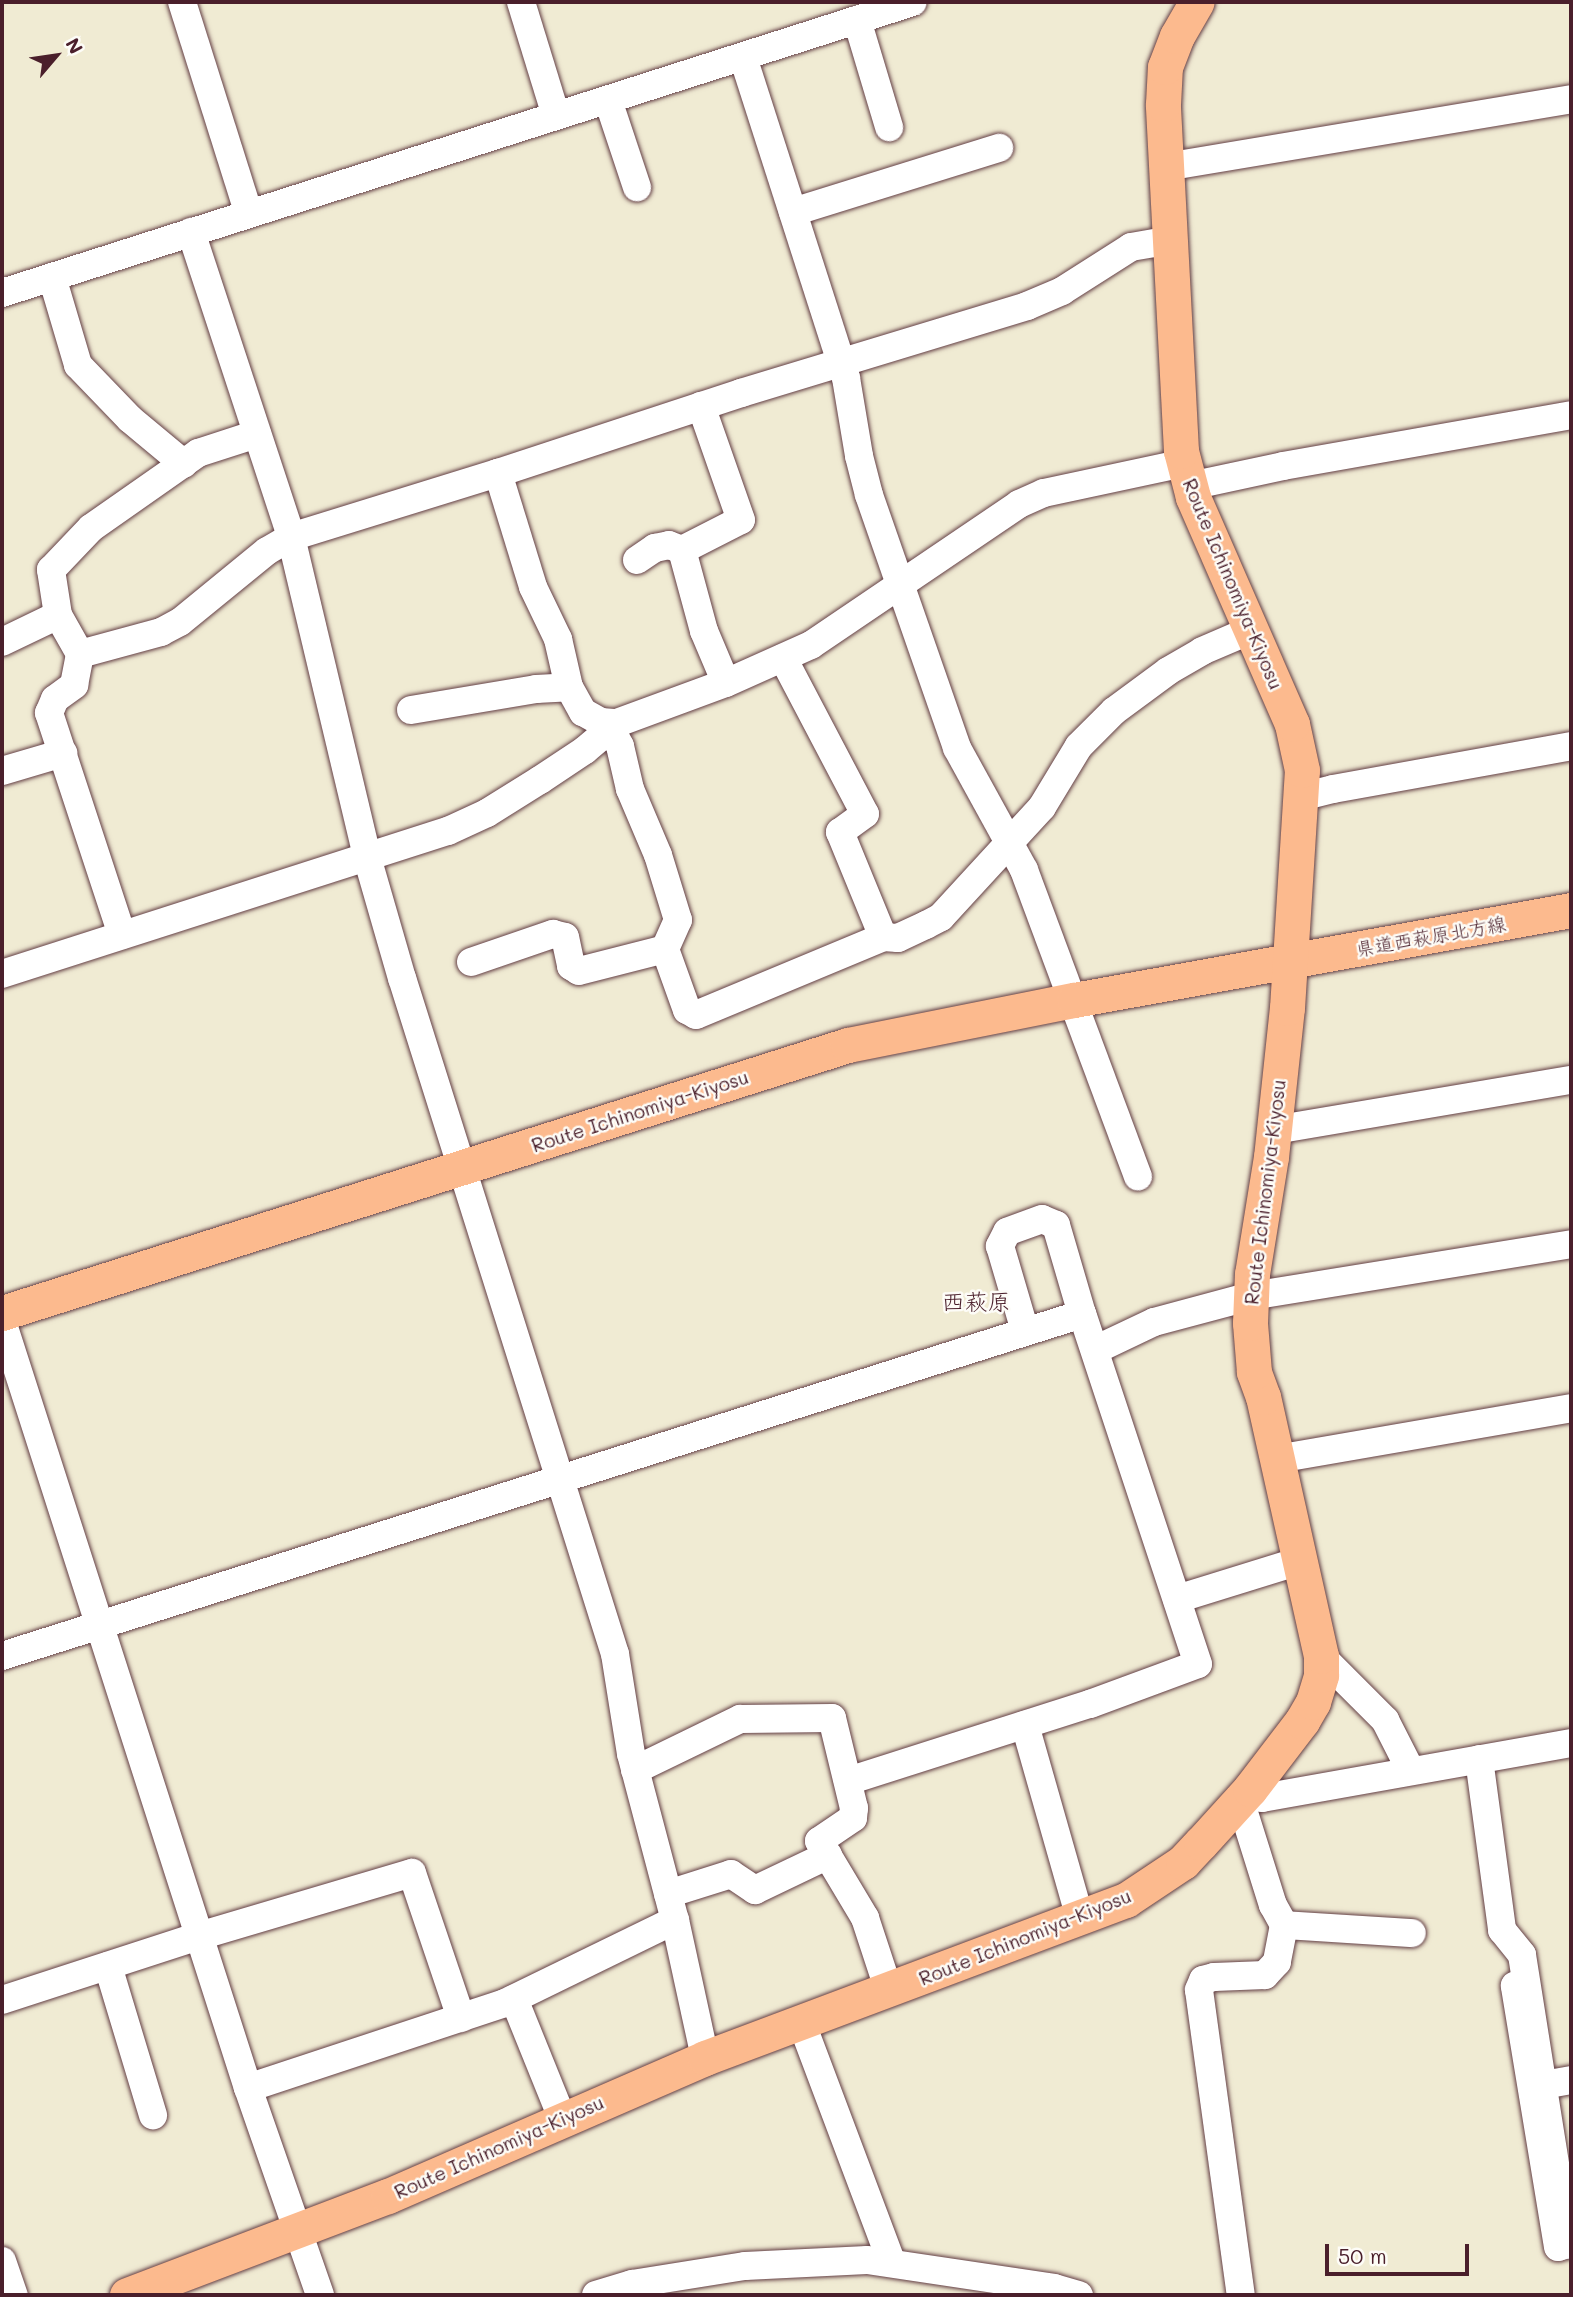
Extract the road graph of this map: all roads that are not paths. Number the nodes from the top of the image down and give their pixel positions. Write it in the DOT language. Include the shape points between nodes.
graph roads {
  1 [pos="182,2"];
  2 [pos="521,2"];
  3 [pos="913,2"];
  4 [pos="1197,2"];
  5 [pos="862,13"];
  6 [pos="743,57"];
  7 [pos="1571,99"];
  8 [pos="608,100"];
  9 [pos="556,116"];
  10 [pos="890,127"];
  11 [pos="999,148"];
  12 [pos="1166,167"];
  13 [pos="637,187"];
  14 [pos="793,212"];
  15 [pos="250,214"];
  16 [pos="191,232"];
  17 [pos="1171,240"];
  18 [pos="52,276"];
  19 [pos="2,292"];
  20 [pos="842,365"];
  21 [pos="701,406"];
  22 [pos="1571,415"];
  23 [pos="257,434"];
  24 [pos="184,464"];
  25 [pos="498,473"];
  26 [pos="1187,474"];
  27 [pos="291,537"];
  28 [pos="682,550"];
  29 [pos="637,560"];
  30 [pos="902,586"];
  31 [pos="58,615"];
  32 [pos="1251,630"];
  33 [pos="2,642"];
  34 [pos="80,654"];
  35 [pos="783,658"];
  36 [pos="726,683"];
  37 [pos="569,687"];
  38 [pos="411,710"];
  39 [pos="614,726"];
  40 [pos="1571,746"];
  41 [pos="63,753"];
  42 [pos="2,771"];
  43 [pos="1301,797"];
  44 [pos="1010,840"];
  45 [pos="367,856"];
  46 [pos="1571,910"];
  47 [pos="122,935"];
  48 [pos="883,937"];
  49 [pos="665,949"];
  50 [pos="471,962"];
  51 [pos="1291,962"];
  52 [pos="2,974"];
  53 [pos="1074,1000"];
  54 [pos="1571,1080"];
  55 [pos="1274,1130"];
  56 [pos="464,1167"];
  57 [pos="1138,1176"];
  58 [pos="1571,1244"];
  59 [pos="1251,1296"];
  60 [pos="2,1313"];
  61 [pos="1082,1314"];
  62 [pos="2,1321"];
  63 [pos="1025,1331"];
  64 [pos="1095,1350"];
  65 [pos="1571,1408"];
  66 [pos="1277,1459"];
  67 [pos="561,1479"];
  68 [pos="1300,1561"];
  69 [pos="1177,1599"];
  70 [pos="99,1625"];
  71 [pos="2,1656"];
  72 [pos="1321,1656"];
  73 [pos="1025,1725"];
  74 [pos="1571,1743"];
  75 [pos="1479,1759"];
  76 [pos="635,1770"];
  77 [pos="1410,1771"];
  78 [pos="848,1781"];
  79 [pos="1245,1795"];
  80 [pos="828,1855"];
  81 [pos="672,1907"];
  82 [pos="1080,1918"];
  83 [pos="1284,1925"];
  84 [pos="1412,1933"];
  85 [pos="199,1936"];
  86 [pos="108,1966"];
  87 [pos="889,1991"];
  88 [pos="514,1999"];
  89 [pos="2,2000"];
  90 [pos="461,2018"];
  91 [pos="802,2024"];
  92 [pos="705,2058"];
  93 [pos="1571,2080"];
  94 [pos="248,2088"];
  95 [pos="153,2115"];
  96 [pos="564,2120"];
  97 [pos="300,2232"];
  98 [pos="2,2261"];
  99 [pos="892,2263"];
  100 [pos="14,2295"];
  101 [pos="127,2295"];
  102 [pos="320,2295"];
  103 [pos="596,2295"];
  104 [pos="1079,2295"];
  105 [pos="1241,2295"];
  1 -- 15 [label="street"];
  2 -- 9 [label="street"];
  3 -- 5 [label="street"];
  4 -- 12 [label="main road, Route Ichinomiya-Kiyosu" via="1165,67"];
  5 -- 6 [label="street"];
  5 -- 10 [label="street"];
  6 -- 8 [label="street"];
  6 -- 14 [label="street"];
  7 -- 12 [label="street"];
  8 -- 9 [label="street"];
  8 -- 13 [label="street"];
  9 -- 15 [label="street"];
  11 -- 14 [label="street"];
  12 -- 17 [label="main road, Route Ichinomiya-Kiyosu"];
  14 -- 20 [label="street"];
  15 -- 16 [label="street"];
  16 -- 18 [label="street"];
  16 -- 23 [label="street"];
  17 -- 20 [label="street" via="1131,247 1062,291 1027,306"];
  17 -- 26 [label="main road, Route Ichinomiya-Kiyosu" via="1177,387"];
  18 -- 19 [label="street"];
  18 -- 24 [label="street" via="78,365 130,419"];
  20 -- 21 [label="street"];
  20 -- 30 [label="street" via="859,456"];
  21 -- 25 [label="street"];
  21 -- 28 [label="street" via="741,520"];
  22 -- 26 [label="street" via="1283,466"];
  23 -- 24 [label="street" via="198,453"];
  23 -- 27 [label="street"];
  24 -- 31 [label="street" via="92,528 51,570"];
  25 -- 27 [label="street"];
  25 -- 37 [label="street" via="533,587 558,639"];
  26 -- 30 [label="street" via="1044,493 1019,504"];
  26 -- 32 [label="main road, Route Ichinomiya-Kiyosu"];
  27 -- 34 [label="street" via="161,632"];
  27 -- 45 [label="street"];
  28 -- 29 [label="street" via="670,545 655,548"];
  28 -- 36 [label="street" via="704,631"];
  30 -- 35 [label="street"];
  30 -- 44 [label="street" via="957,748"];
  31 -- 33 [label="street"];
  31 -- 34 [label="street"];
  32 -- 43 [label="main road, Route Ichinomiya-Kiyosu" via="1292,724 1302,769"];
  32 -- 44 [label="street" via="1179,664 1114,711 1079,746 1042,807"];
  34 -- 41 [label="street" via="75,685 55,699 49,713"];
  35 -- 36 [label="street"];
  35 -- 48 [label="street" via="865,814 840,832"];
  36 -- 39 [label="street"];
  37 -- 38 [label="street"];
  37 -- 39 [label="street" via="583,712"];
  39 -- 45 [label="street" via="585,750 486,813 448,831"];
  39 -- 49 [label="street" via="629,789 658,855 678,920"];
  40 -- 43 [label="street"];
  41 -- 42 [label="street"];
  41 -- 47 [label="street"];
  43 -- 51 [label="main road, Route Ichinomiya-Kiyosu"];
  44 -- 48 [label="street" via="940,917 898,938"];
  44 -- 53 [label="street"];
  45 -- 47 [label="street"];
  45 -- 56 [label="street"];
  46 -- 51 [label="main road, 県道西萩原北方線"];
  47 -- 52 [label="street"];
  48 -- 49 [label="street" via="696,1016 687,1010"];
  49 -- 50 [label="street" via="579,971 571,966 565,937 553,934"];
  51 -- 53 [label="main road, Route Ichinomiya-Kiyosu"];
  51 -- 55 [label="main road, Route Ichinomiya-Kiyosu"];
  53 -- 56 [label="main road, Route Ichinomiya-Kiyosu" via="848,1045"];
  53 -- 57 [label="street"];
  54 -- 55 [label="street"];
  55 -- 59 [label="main road, Route Ichinomiya-Kiyosu"];
  56 -- 60 [label="main road, Route Ichinomiya-Kiyosu"];
  56 -- 67 [label="street"];
  58 -- 59 [label="street"];
  59 -- 64 [label="street" via="1154,1322"];
  59 -- 66 [label="main road, Route Ichinomiya-Kiyosu" via="1254,1372"];
  61 -- 63 [label="street"];
  61 -- 63 [label="street" via="1056,1225 1042,1219 1007,1231 1000,1246"];
  61 -- 64 [label="street"];
  62 -- 70 [label="street"];
  63 -- 67 [label="street"];
  64 -- 69 [label="street"];
  65 -- 66 [label="street"];
  66 -- 68 [label="main road, Route Ichinomiya-Kiyosu"];
  67 -- 70 [label="street"];
  67 -- 76 [label="street" via="615,1654"];
  68 -- 69 [label="street"];
  68 -- 72 [label="main road, Route Ichinomiya-Kiyosu"];
  69 -- 73 [label="street" via="1198,1664"];
  70 -- 71 [label="street"];
  70 -- 85 [label="street"];
  72 -- 77 [label="street" via="1385,1720"];
  72 -- 79 [label="main road, Route Ichinomiya-Kiyosu" via="1313,1702"];
  73 -- 78 [label="street"];
  73 -- 82 [label="street"];
  74 -- 75 [label="street"];
  75 -- 77 [label="street"];
  75 -- 93 [label="street" via="1502,1930 1522,1955 1537,2086"];
  76 -- 78 [label="street" via="740,1718 832,1718"];
  76 -- 81 [label="street"];
  77 -- 79 [label="street" via="1262,1798"];
  78 -- 80 [label="street" via="853,1818 819,1841"];
  79 -- 82 [label="main road, Route Ichinomiya-Kiyosu" via="1183,1862 1126,1900"];
  79 -- 83 [label="street" via="1273,1905"];
  80 -- 81 [label="street" via="755,1891 732,1874"];
  80 -- 87 [label="street" via="865,1918"];
  81 -- 88 [label="street"];
  81 -- 92 [label="street"];
  82 -- 87 [label="main road, Route Ichinomiya-Kiyosu"];
  83 -- 84 [label="street"];
  83 -- 105 [label="street" via="1277,1962 1265,1975 1203,1979 1199,1990"];
  85 -- 86 [label="street"];
  85 -- 90 [label="street" via="412,1873"];
  85 -- 94 [label="street"];
  86 -- 89 [label="street"];
  86 -- 95 [label="street"];
  87 -- 91 [label="main road, Route Ichinomiya-Kiyosu"];
  88 -- 90 [label="street"];
  88 -- 96 [label="street"];
  90 -- 94 [label="street"];
  91 -- 92 [label="main road, Route Ichinomiya-Kiyosu"];
  91 -- 99 [label="street"];
  92 -- 96 [label="main road, Route Ichinomiya-Kiyosu"];
  94 -- 97 [label="street"];
  96 -- 97 [label="main road, Route Ichinomiya-Kiyosu"];
  97 -- 101 [label="main road, Route Ichinomiya-Kiyosu"];
  97 -- 102 [label="street"];
  98 -- 100 [label="street"];
  99 -- 103 [label="street" via="867,2260 745,2266 632,2284"];
  99 -- 104 [label="street"];
}
